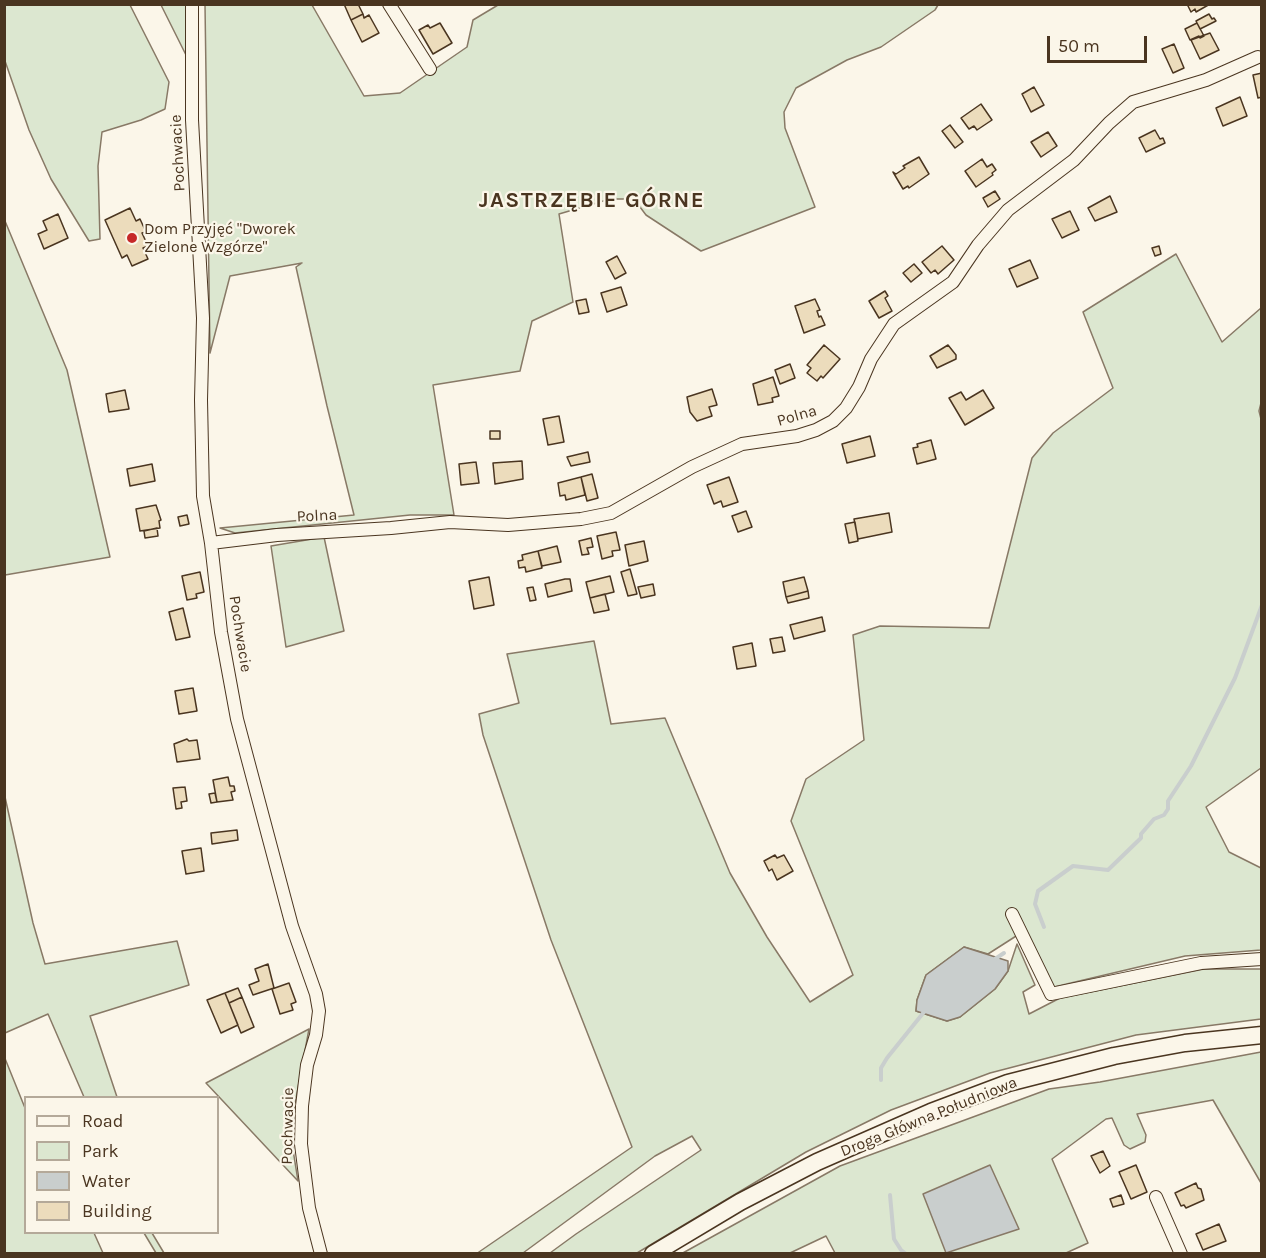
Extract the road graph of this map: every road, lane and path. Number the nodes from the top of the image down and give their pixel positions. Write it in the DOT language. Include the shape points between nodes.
graph roads {
  1 [pos="192,4"];
  2 [pos="389,4"];
  3 [pos="1258,57"];
  4 [pos="430,69"];
  5 [pos="211,543"];
  6 [pos="1012,914"];
  7 [pos="1262,959"];
  8 [pos="1262,1035"];
  9 [pos="1156,1197"];
  10 [pos="321,1254"];
  11 [pos="653,1254"];
  12 [pos="1181,1254"];
  1 -- 5 [label="street, Pochwacie" via="192,120 204,318 202,477"];
  2 -- 4 [label="street"];
  3 -- 5 [label="street, Polna" via="1206,80 1134,102 1109,123 1074,160 1008,210 953,282 894,324 871,358 846,408 833,422 816,430 742,444 611,513 581,519 508,525 450,522"];
  5 -- 10 [label="street, Pochwacie" via="221,632 237,719 292,926 319,1011 307,1065 301,1144 309,1208"];
  6 -- 7 [label="street" via="1051,993 1200,963"];
  8 -- 11 [label="main road, Droga Główna Południowa" via="1158,1048 1008,1083 817,1162"];
  9 -- 12 [label="street"];
}
